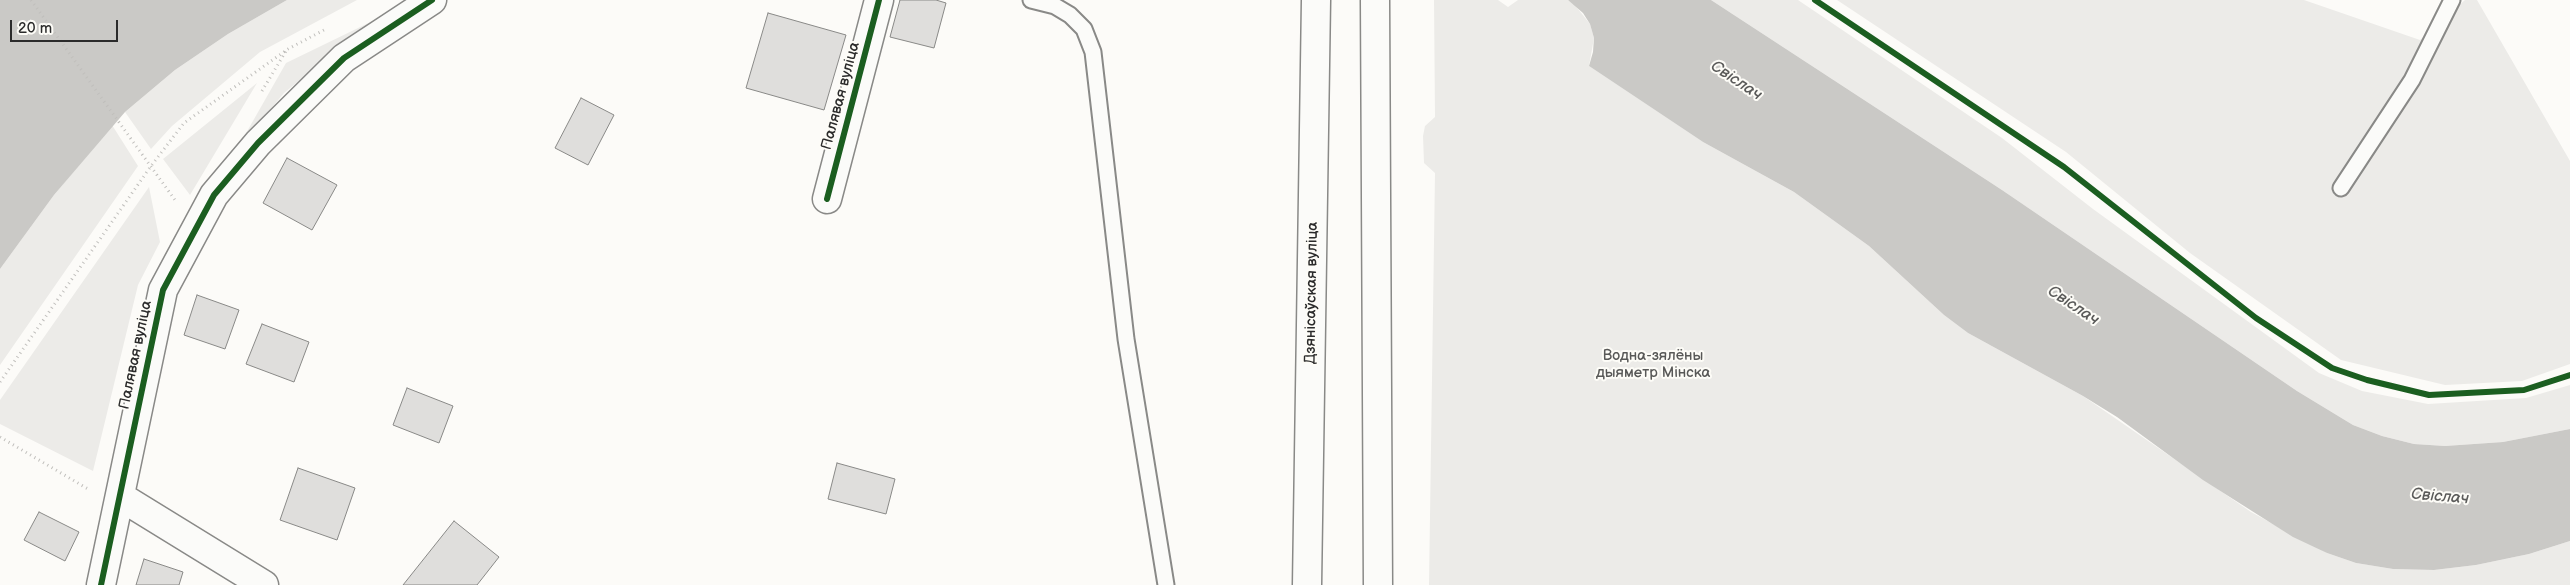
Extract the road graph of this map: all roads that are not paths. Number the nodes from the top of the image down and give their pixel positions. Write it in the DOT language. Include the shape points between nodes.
graph roads {
  1 [pos="432,0"];
  2 [pos="879,0"];
  3 [pos="1031,0"];
  4 [pos="2452,0"];
  5 [pos="1316,11"];
  6 [pos="1375,12"];
  7 [pos="2340,188"];
  8 [pos="827,199"];
  9 [pos="122,498"];
  10 [pos="101,585"];
  11 [pos="264,585"];
  12 [pos="1166,585"];
  13 [pos="1307,585"];
  14 [pos="1378,585"];
  1 -- 9 [label="main road, Палявая вуліца" via="344,58 258,143 214,195 163,290 130,440"];
  2 -- 8 [label="main road, Палявая вуліца"];
  3 -- 12 [label="lane" via="1055,6 1070,15 1084,29 1094,52 1126,340"];
  4 -- 7 [label="lane" via="2412,80"];
  5 -- 13 [label="main road, Дзянісаўская вуліца"];
  6 -- 14 [label="main road"];
  9 -- 10 [label="main road, Палявая вуліца"];
  9 -- 11 [label="main road"];
}
